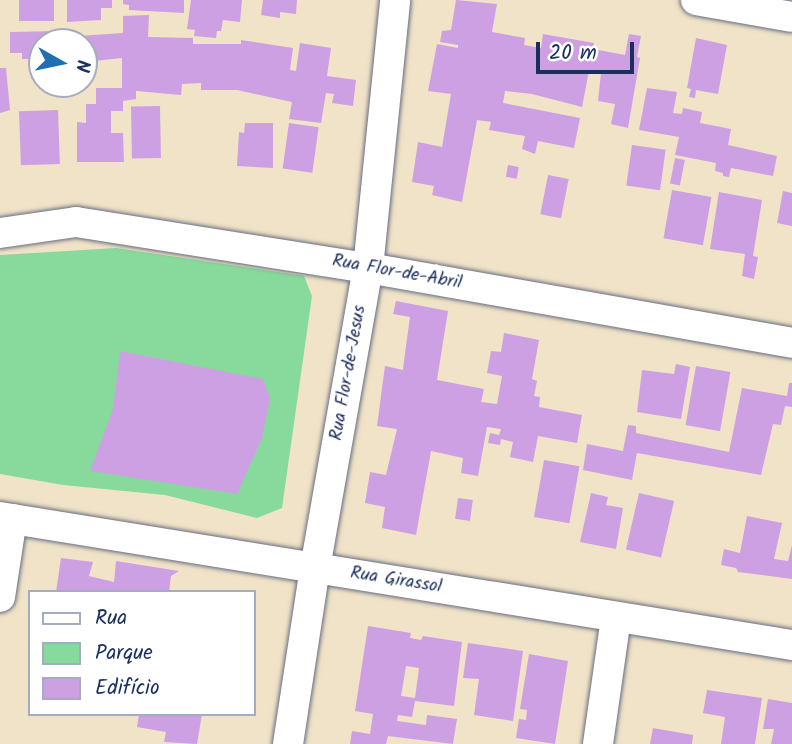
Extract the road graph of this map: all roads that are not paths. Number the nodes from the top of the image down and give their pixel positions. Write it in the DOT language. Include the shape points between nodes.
graph roads {
  1 [pos="395,0"];
  2 [pos="696,0"];
  3 [pos="792,17"];
  4 [pos="0,233"];
  5 [pos="368,268"];
  6 [pos="792,343"];
  7 [pos="6,518"];
  8 [pos="315,568"];
  9 [pos="0,597"];
  10 [pos="616,617"];
  11 [pos="792,645"];
  12 [pos="288,744"];
  13 [pos="598,744"];
  1 -- 5 [label="street, Rua Flor-de-Jesus"];
  2 -- 3 [label="street"];
  4 -- 5 [label="street, Rua Flor-de-Abril" via="76,222"];
  5 -- 6 [label="street, Rua Flor-de-Abril"];
  5 -- 8 [label="street, Rua Flor-de-Jesus"];
  7 -- 8 [label="street, Rua Girassol"];
  7 -- 9 [label="street"];
  8 -- 10 [label="street, Rua Girassol"];
  8 -- 12 [label="street, Rua Flor-de-Jesus"];
  10 -- 11 [label="street, Rua Girassol"];
  10 -- 13 [label="street"];
}
